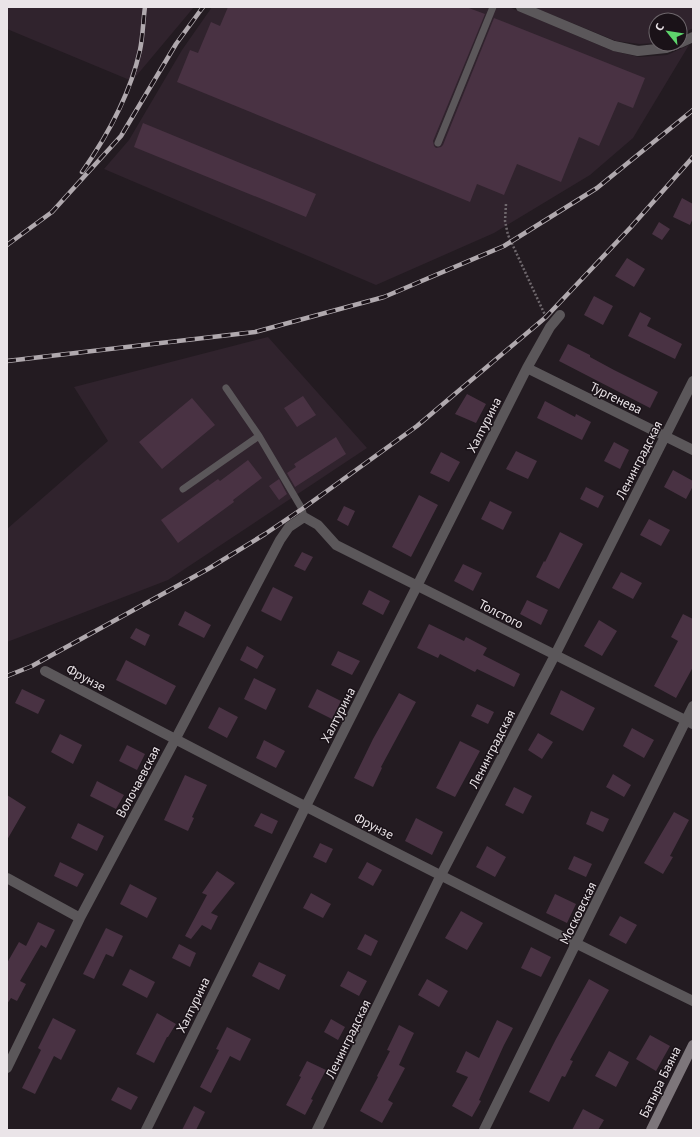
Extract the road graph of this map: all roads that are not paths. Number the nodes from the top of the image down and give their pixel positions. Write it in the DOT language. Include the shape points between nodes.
graph roads {
  1 [pos="493,7"];
  2 [pos="520,7"];
  3 [pos="648,51"];
  4 [pos="438,143"];
  5 [pos="560,315"];
  6 [pos="527,368"];
  7 [pos="693,380"];
  8 [pos="226,388"];
  9 [pos="259,436"];
  10 [pos="665,437"];
  11 [pos="693,450"];
  12 [pos="182,489"];
  13 [pos="304,517"];
  14 [pos="417,586"];
  15 [pos="555,655"];
  16 [pos="45,671"];
  17 [pos="693,706"];
  18 [pos="690,722"];
  19 [pos="176,740"];
  20 [pos="306,806"];
  21 [pos="442,875"];
  22 [pos="7,878"];
  23 [pos="80,918"];
  24 [pos="577,944"];
  25 [pos="693,1001"];
  26 [pos="693,1046"];
  27 [pos="7,1068"];
  28 [pos="146,1130"];
  29 [pos="317,1130"];
  30 [pos="484,1130"];
  31 [pos="651,1130"];
  1 -- 4 [label="lane"];
  2 -- 3 [label="street" via="614,46 638,52"];
  5 -- 6 [label="street, Халтурина" via="550,327"];
  6 -- 10 [label="street, Тургенева"];
  6 -- 14 [label="street, Халтурина"];
  7 -- 10 [label="street, Ленинградская"];
  8 -- 9 [label="lane"];
  9 -- 12 [label="lane"];
  9 -- 13 [label="lane" via="302,509"];
  10 -- 11 [label="street, Тургенева"];
  10 -- 15 [label="street, Ленинградская"];
  13 -- 14 [label="street, Толстого" via="318,525 336,546"];
  13 -- 19 [label="street, Волочаевская" via="289,527 283,535"];
  14 -- 15 [label="street, Толстого"];
  14 -- 20 [label="street, Халтурина"];
  15 -- 18 [label="street, Толстого"];
  15 -- 21 [label="street, Ленинградская"];
  16 -- 19 [label="street, Фрунзе"];
  17 -- 18 [label="street, Московская"];
  18 -- 24 [label="street, Московская"];
  19 -- 20 [label="street, Фрунзе"];
  19 -- 23 [label="street, Волочаевская"];
  20 -- 21 [label="street, Фрунзе"];
  20 -- 28 [label="street, Халтурина"];
  21 -- 24 [label="street, Фрунзе"];
  21 -- 29 [label="street, Ленинградская"];
  22 -- 23 [label="street"];
  23 -- 27 [label="street, Волочаевская"];
  24 -- 25 [label="street, Фрунзе"];
  24 -- 30 [label="street, Московская"];
  26 -- 31 [label="street, Батыра Баяна"];
}
